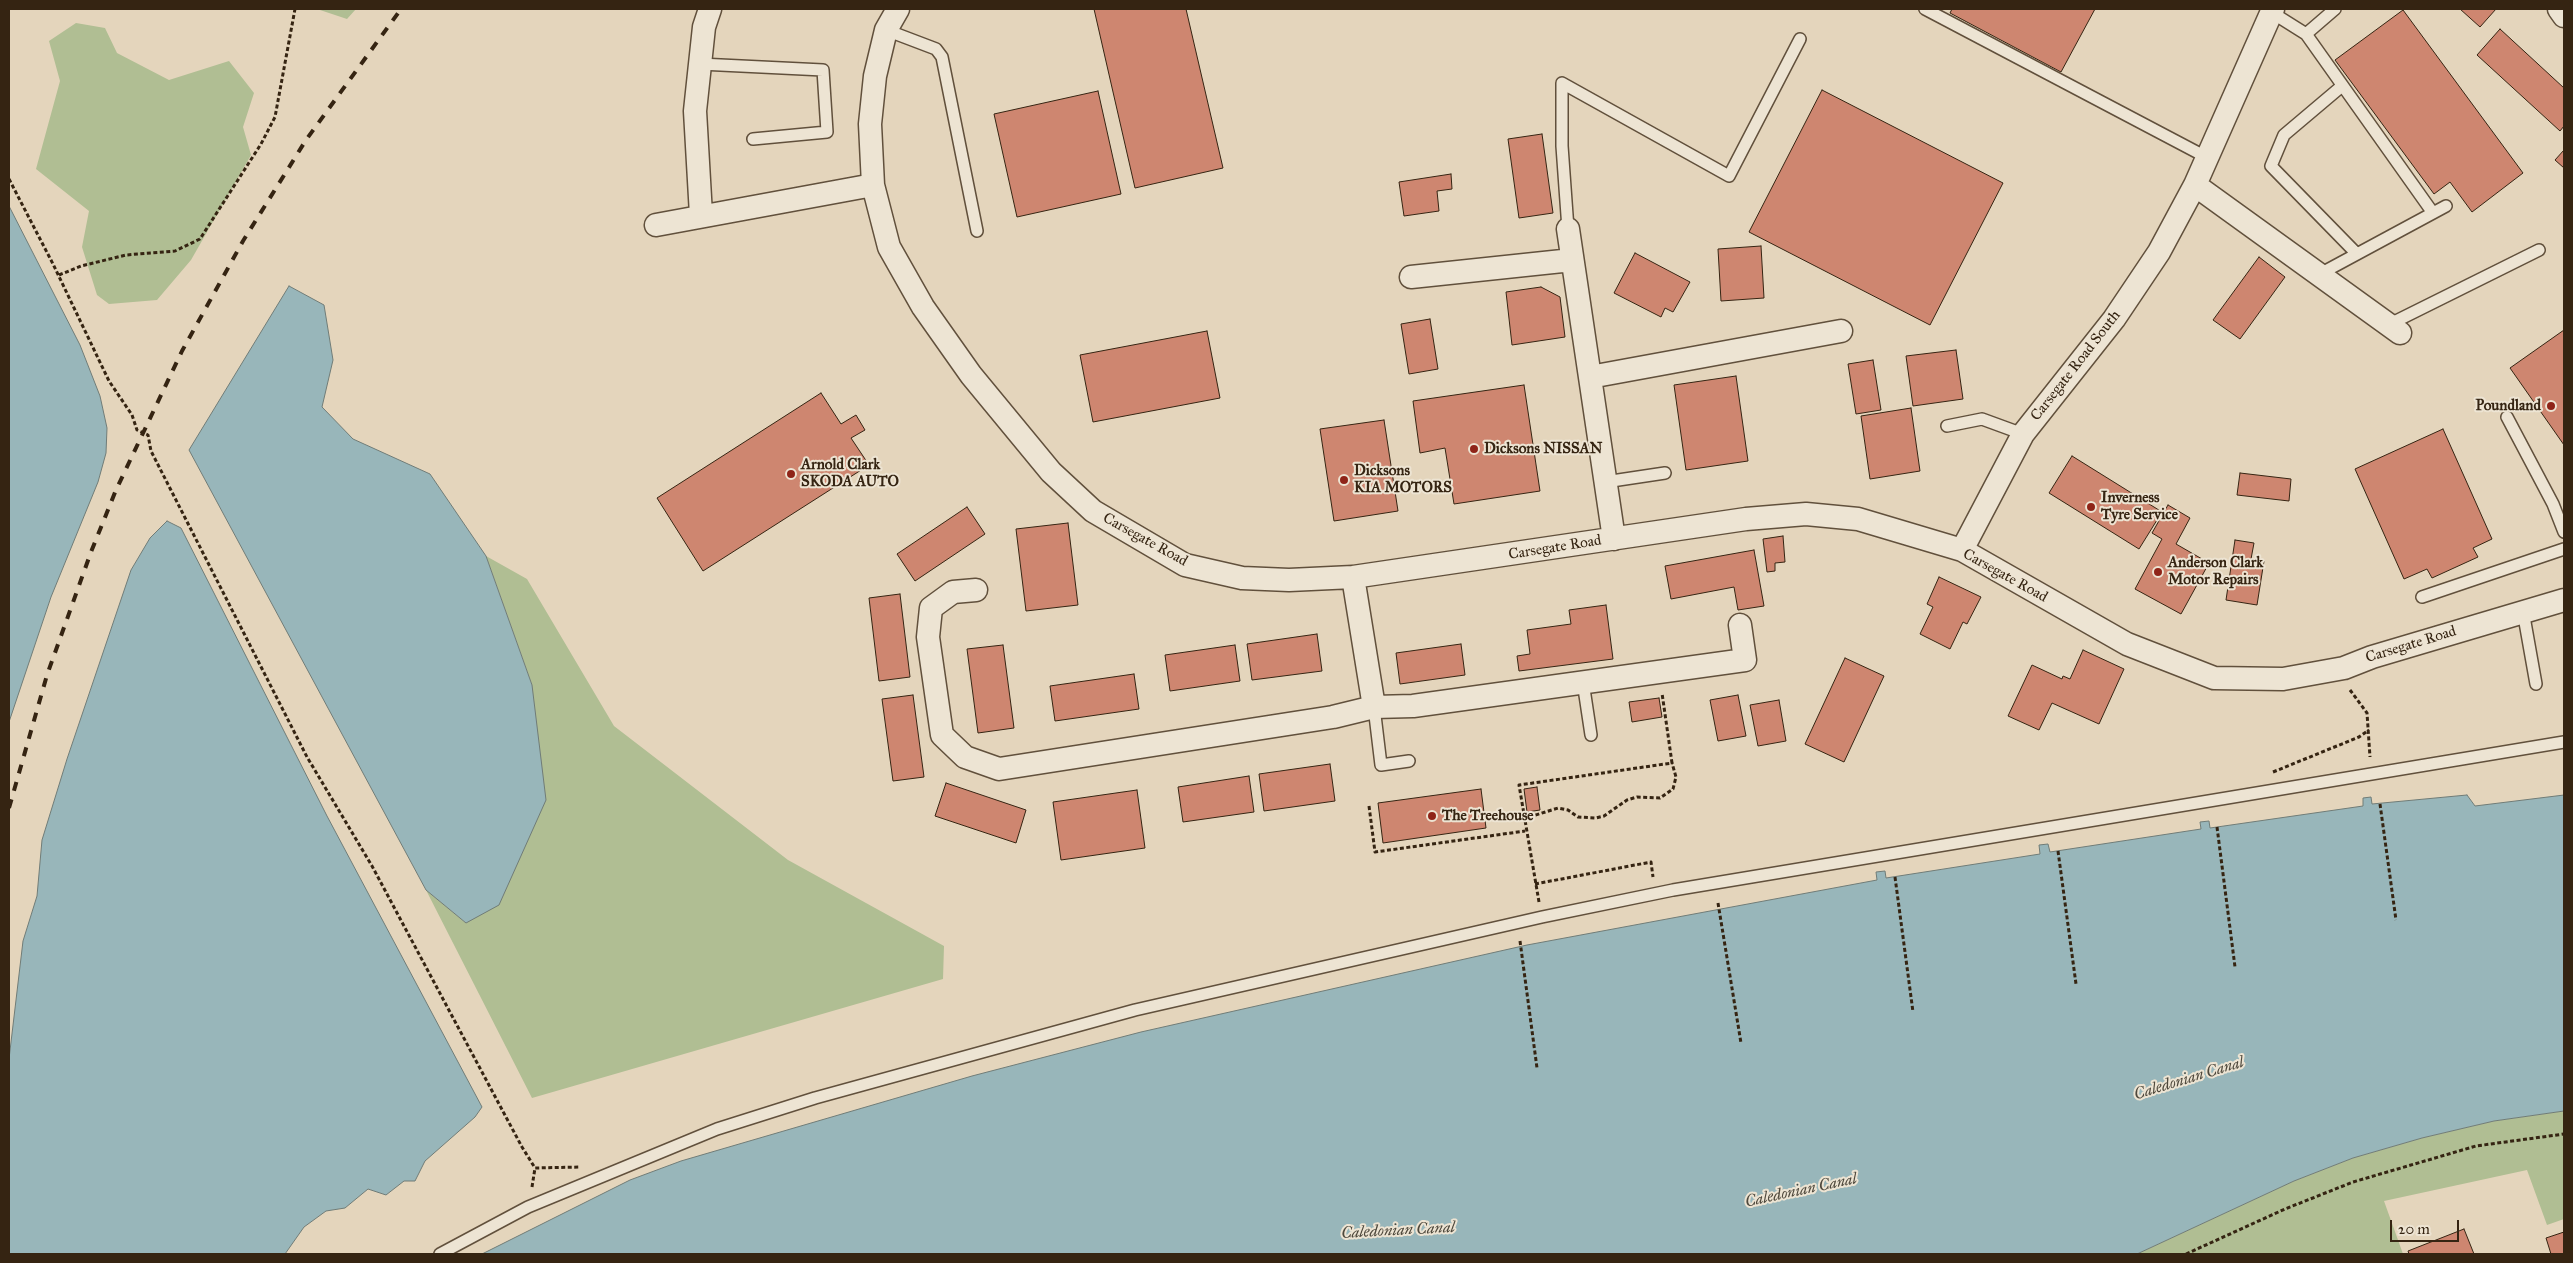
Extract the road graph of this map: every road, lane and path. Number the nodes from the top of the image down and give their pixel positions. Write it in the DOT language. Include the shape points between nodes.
graph roads {
  1 [pos="295,9"];
  2 [pos="710,9"];
  3 [pos="898,9"];
  4 [pos="1925,9"];
  5 [pos="2335,9"];
  6 [pos="2559,9"];
  7 [pos="2270,10"];
  8 [pos="2564,16"];
  9 [pos="886,30"];
  10 [pos="2306,34"];
  11 [pos="1800,39"];
  12 [pos="700,64"];
  13 [pos="2342,86"];
  14 [pos="753,140"];
  15 [pos="2208,158"];
  16 [pos="9,179"];
  17 [pos="874,185"];
  18 [pos="2195,185"];
  19 [pos="2446,206"];
  20 [pos="2433,213"];
  21 [pos="700,216"];
  22 [pos="656,225"];
  23 [pos="1568,229"];
  24 [pos="977,231"];
  25 [pos="2539,250"];
  26 [pos="2356,253"];
  27 [pos="1572,260"];
  28 [pos="2318,274"];
  29 [pos="59,275"];
  30 [pos="1411,277"];
  31 [pos="2394,329"];
  32 [pos="1841,331"];
  33 [pos="1590,377"];
  34 [pos="2507,417"];
  35 [pos="1947,426"];
  36 [pos="2022,434"];
  37 [pos="1665,473"];
  38 [pos="1605,482"];
  39 [pos="2564,532"];
  40 [pos="1614,539"];
  41 [pos="2564,549"];
  42 [pos="1962,550"];
  43 [pos="1353,576"];
  44 [pos="976,590"];
  45 [pos="2422,597"];
  46 [pos="2564,600"];
  47 [pos="2522,611"];
  48 [pos="1740,625"];
  49 [pos="2344,668"];
  50 [pos="1659,672"];
  51 [pos="1583,682"];
  52 [pos="2536,684"];
  53 [pos="1374,707"];
  54 [pos="2369,730"];
  55 [pos="1591,735"];
  56 [pos="2564,742"];
  57 [pos="1409,761"];
  58 [pos="2371,762"];
  59 [pos="1672,763"];
  60 [pos="2271,773"];
  61 [pos="2380,804"];
  62 [pos="1369,806"];
  63 [pos="1523,819"];
  64 [pos="2217,827"];
  65 [pos="1525,831"];
  66 [pos="2058,851"];
  67 [pos="1895,877"];
  68 [pos="1644,878"];
  69 [pos="1718,903"];
  70 [pos="2396,920"];
  71 [pos="1520,941"];
  72 [pos="2235,967"];
  73 [pos="2076,984"];
  74 [pos="1913,1012"];
  75 [pos="1741,1043"];
  76 [pos="1537,1068"];
  77 [pos="2564,1134"];
  78 [pos="584,1167"];
  79 [pos="440,1254"];
  80 [pos="2186,1254"];
  1 -- 29 [label="path" via="275,117 200,239 175,251 126,255"];
  2 -- 12 [label="street" via="704,27"];
  3 -- 9 [label="street, Carsegate Road"];
  4 -- 15 [label="lane"];
  5 -- 10 [label="lane"];
  6 -- 8 [label="street"];
  7 -- 10 [label="lane"];
  7 -- 15 [label="street, Carsegate Road South"];
  9 -- 17 [label="street, Carsegate Road" via="875,76 870,124"];
  9 -- 24 [label="lane" via="936,49 942,57"];
  10 -- 13 [label="lane"];
  11 -- 23 [label="lane" via="1729,176 1562,83 1562,146"];
  12 -- 14 [label="lane" via="823,70 827,132"];
  12 -- 21 [label="street" via="695,111"];
  13 -- 20 [label="lane"];
  13 -- 26 [label="lane" via="2284,135 2271,166"];
  15 -- 18 [label="street, Carsegate Road South"];
  16 -- 29 [label="path"];
  17 -- 21 [label="street"];
  17 -- 43 [label="street, Carsegate Road" via="889,247 923,307 971,375 1051,472 1094,511 1186,565 1242,578 1289,580"];
  18 -- 28 [label="street"];
  18 -- 36 [label="street, Carsegate Road South" via="2159,252 2114,319"];
  19 -- 20 [label="lane"];
  20 -- 26 [label="lane"];
  21 -- 22 [label="street"];
  23 -- 27 [label="street"];
  25 -- 31 [label="lane"];
  26 -- 28 [label="lane"];
  27 -- 30 [label="street"];
  27 -- 33 [label="street"];
  28 -- 31 [label="street"];
  29 -- 78 [label="path" via="109,381 132,415 137,430 148,435 155,459 307,757 372,866 522,1147 535,1168"];
  32 -- 33 [label="street"];
  33 -- 38 [label="street"];
  34 -- 39 [label="lane" via="2553,504"];
  35 -- 36 [label="lane" via="1982,419"];
  36 -- 42 [label="street, Carsegate Road South"];
  37 -- 38 [label="lane"];
  38 -- 40 [label="street"];
  40 -- 42 [label="street, Carsegate Road" via="1746,519 1806,514 1858,519"];
  40 -- 43 [label="street, Carsegate Road"];
  41 -- 45 [label="lane"];
  42 -- 49 [label="street, Carsegate Road" via="2127,644 2214,678 2283,679"];
  43 -- 53 [label="street"];
  44 -- 53 [label="street" via="953,592 931,608 928,637 942,734 965,757 1000,769 1324,719"];
  46 -- 47 [label="street, Carsegate Road"];
  47 -- 49 [label="street, Carsegate Road"];
  47 -- 52 [label="lane"];
  48 -- 50 [label="street" via="1745,660"];
  49 -- 54 [label="path" via="2351,694 2367,713"];
  50 -- 51 [label="street"];
  50 -- 59 [label="path"];
  51 -- 53 [label="street" via="1413,706"];
  51 -- 55 [label="lane"];
  53 -- 57 [label="lane" via="1381,765"];
  54 -- 58 [label="path"];
  54 -- 60 [label="path"];
  56 -- 79 [label="lane" via="1673,890 1135,1010 816,1098 717,1129 528,1207"];
  59 -- 63 [label="path" via="1676,778 1673,789 1660,798 1627,800 1596,818 1578,817 1558,808"];
  59 -- 63 [label="path" via="1518,785"];
  61 -- 70 [label="path"];
  62 -- 65 [label="path" via="1375,852"];
  63 -- 65 [label="path"];
  64 -- 72 [label="path"];
  65 -- 68 [label="path" via="1536,886 1651,862 1654,876"];
  66 -- 73 [label="path"];
  67 -- 74 [label="path"];
  69 -- 75 [label="path"];
  71 -- 76 [label="path"];
  77 -- 80 [label="path" via="2476,1146 2353,1182"];
}
